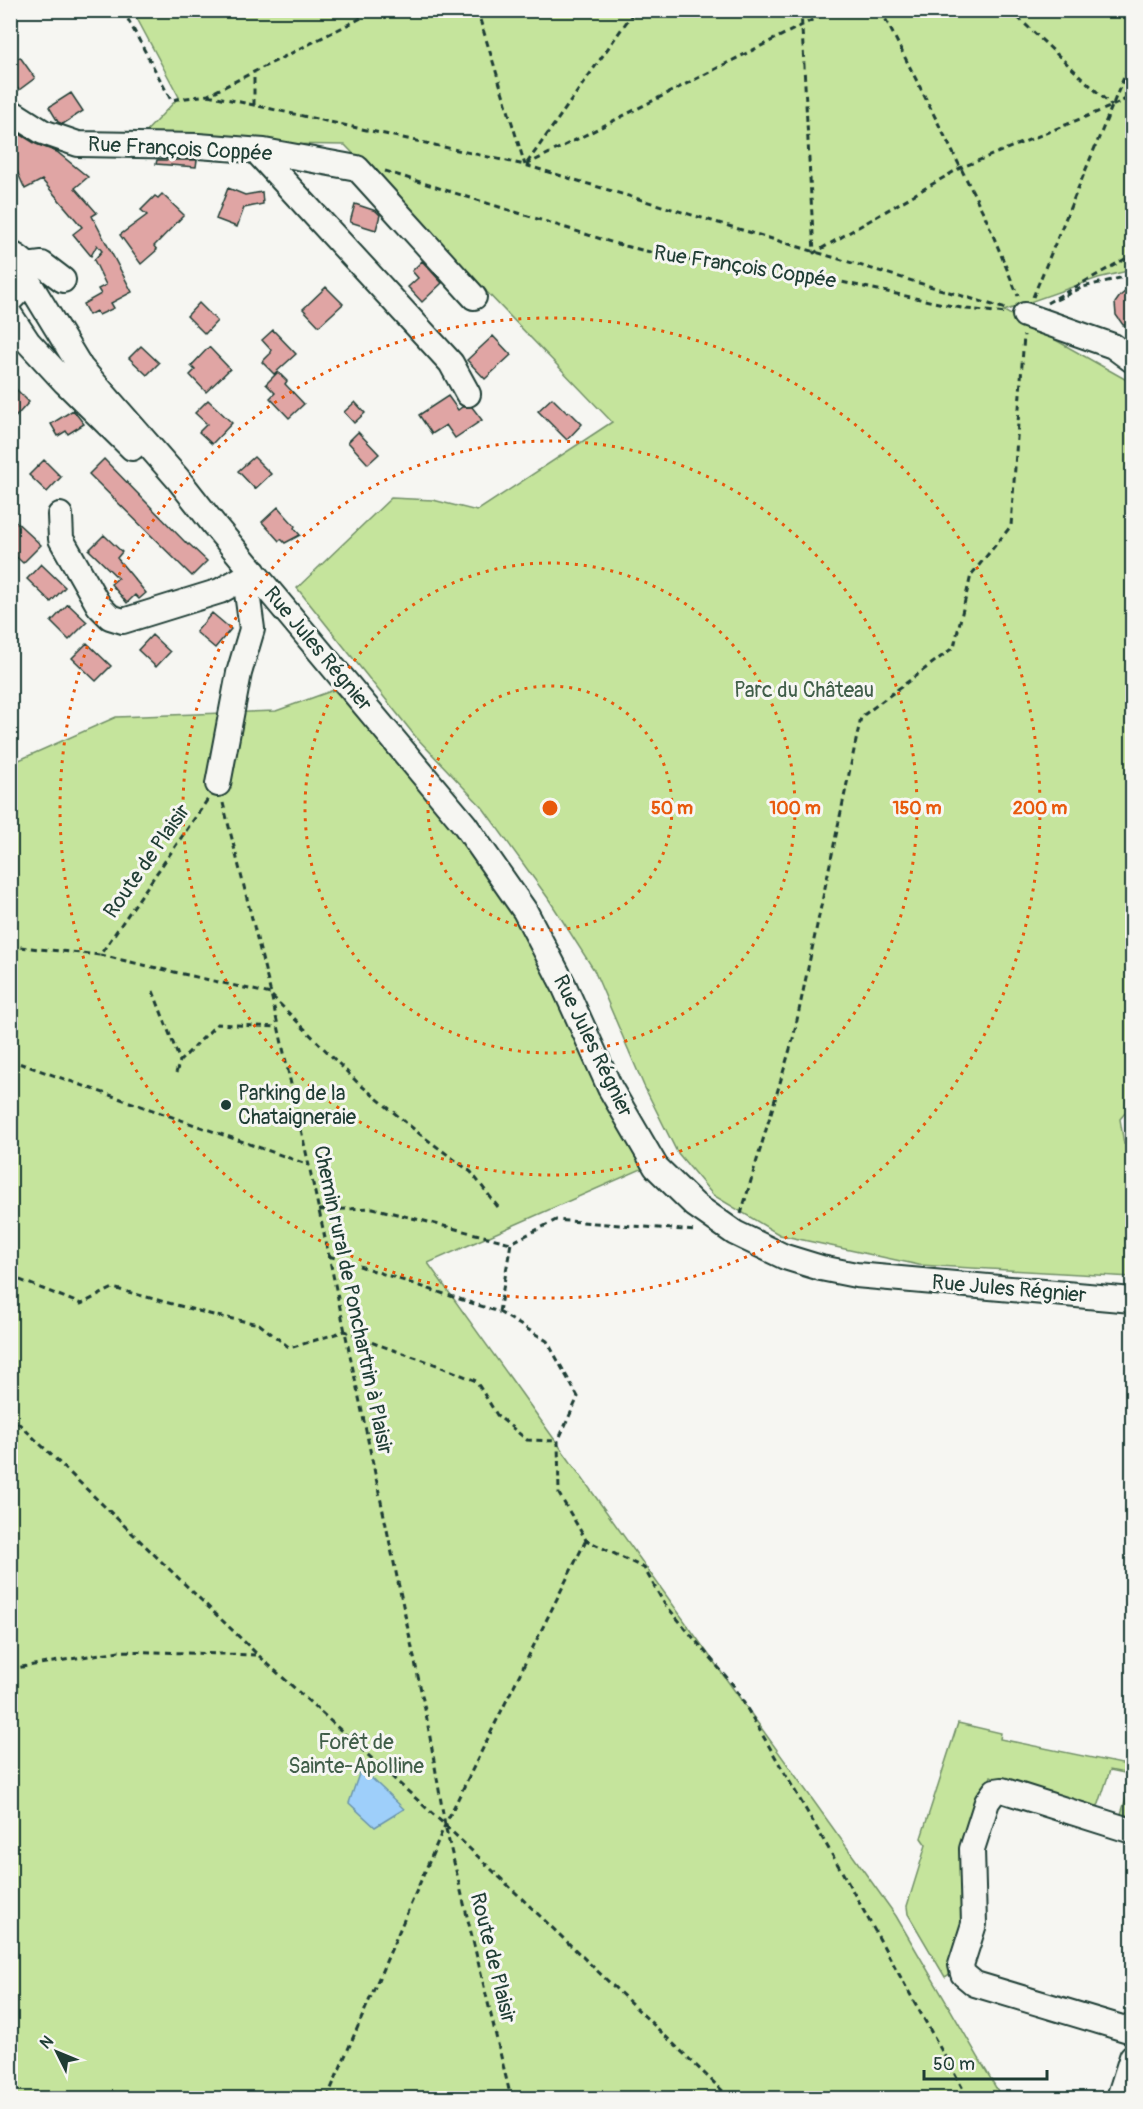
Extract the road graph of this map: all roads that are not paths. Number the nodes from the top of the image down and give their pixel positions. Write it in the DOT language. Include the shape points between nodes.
graph roads {
  1 [pos="10,111"];
  2 [pos="256,151"];
  3 [pos="21,267"];
  4 [pos="63,280"];
  5 [pos="474,297"];
  6 [pos="10,300"];
  7 [pos="10,315"];
  8 [pos="1025,315"];
  9 [pos="1132,360"];
  10 [pos="468,394"];
  11 [pos="60,515"];
  12 [pos="215,526"];
  13 [pos="250,575"];
  14 [pos="219,784"];
  15 [pos="1132,1300"];
  16 [pos="1132,1831"];
  17 [pos="1132,2031"];
  18 [pos="1132,2057"];
  19 [pos="1119,2098"];
  1 -- 2 [label="street, Rue François Coppée" via="43,132 78,144"];
  2 -- 5 [label="street, Rue François Coppée" via="357,168"];
  2 -- 10 [label="street" via="451,363"];
  3 -- 4 [label="street" via="42,264"];
  3 -- 6 [label="street"];
  3 -- 12 [label="street, Rue Jules Régnier" via="81,368"];
  7 -- 12 [label="street, Rue Jules Régnier" via="28,342 65,382"];
  8 -- 9 [label="street" via="1113,346"];
  11 -- 13 [label="street" via="61,539 99,606 123,621 220,591"];
  12 -- 13 [label="street, Rue Jules Régnier"];
  13 -- 14 [label="street" via="252,629 239,673"];
  13 -- 15 [label="street, Rue Jules Régnier" via="465,825 525,911 610,1088 656,1167 695,1205 735,1233 785,1257 821,1268 856,1275"];
  16 -- 17 [label="street" via="995,1791 987,1802 972,1849 974,1924 961,1965 963,1974 975,1984"];
  18 -- 19 [label="street"];
}
